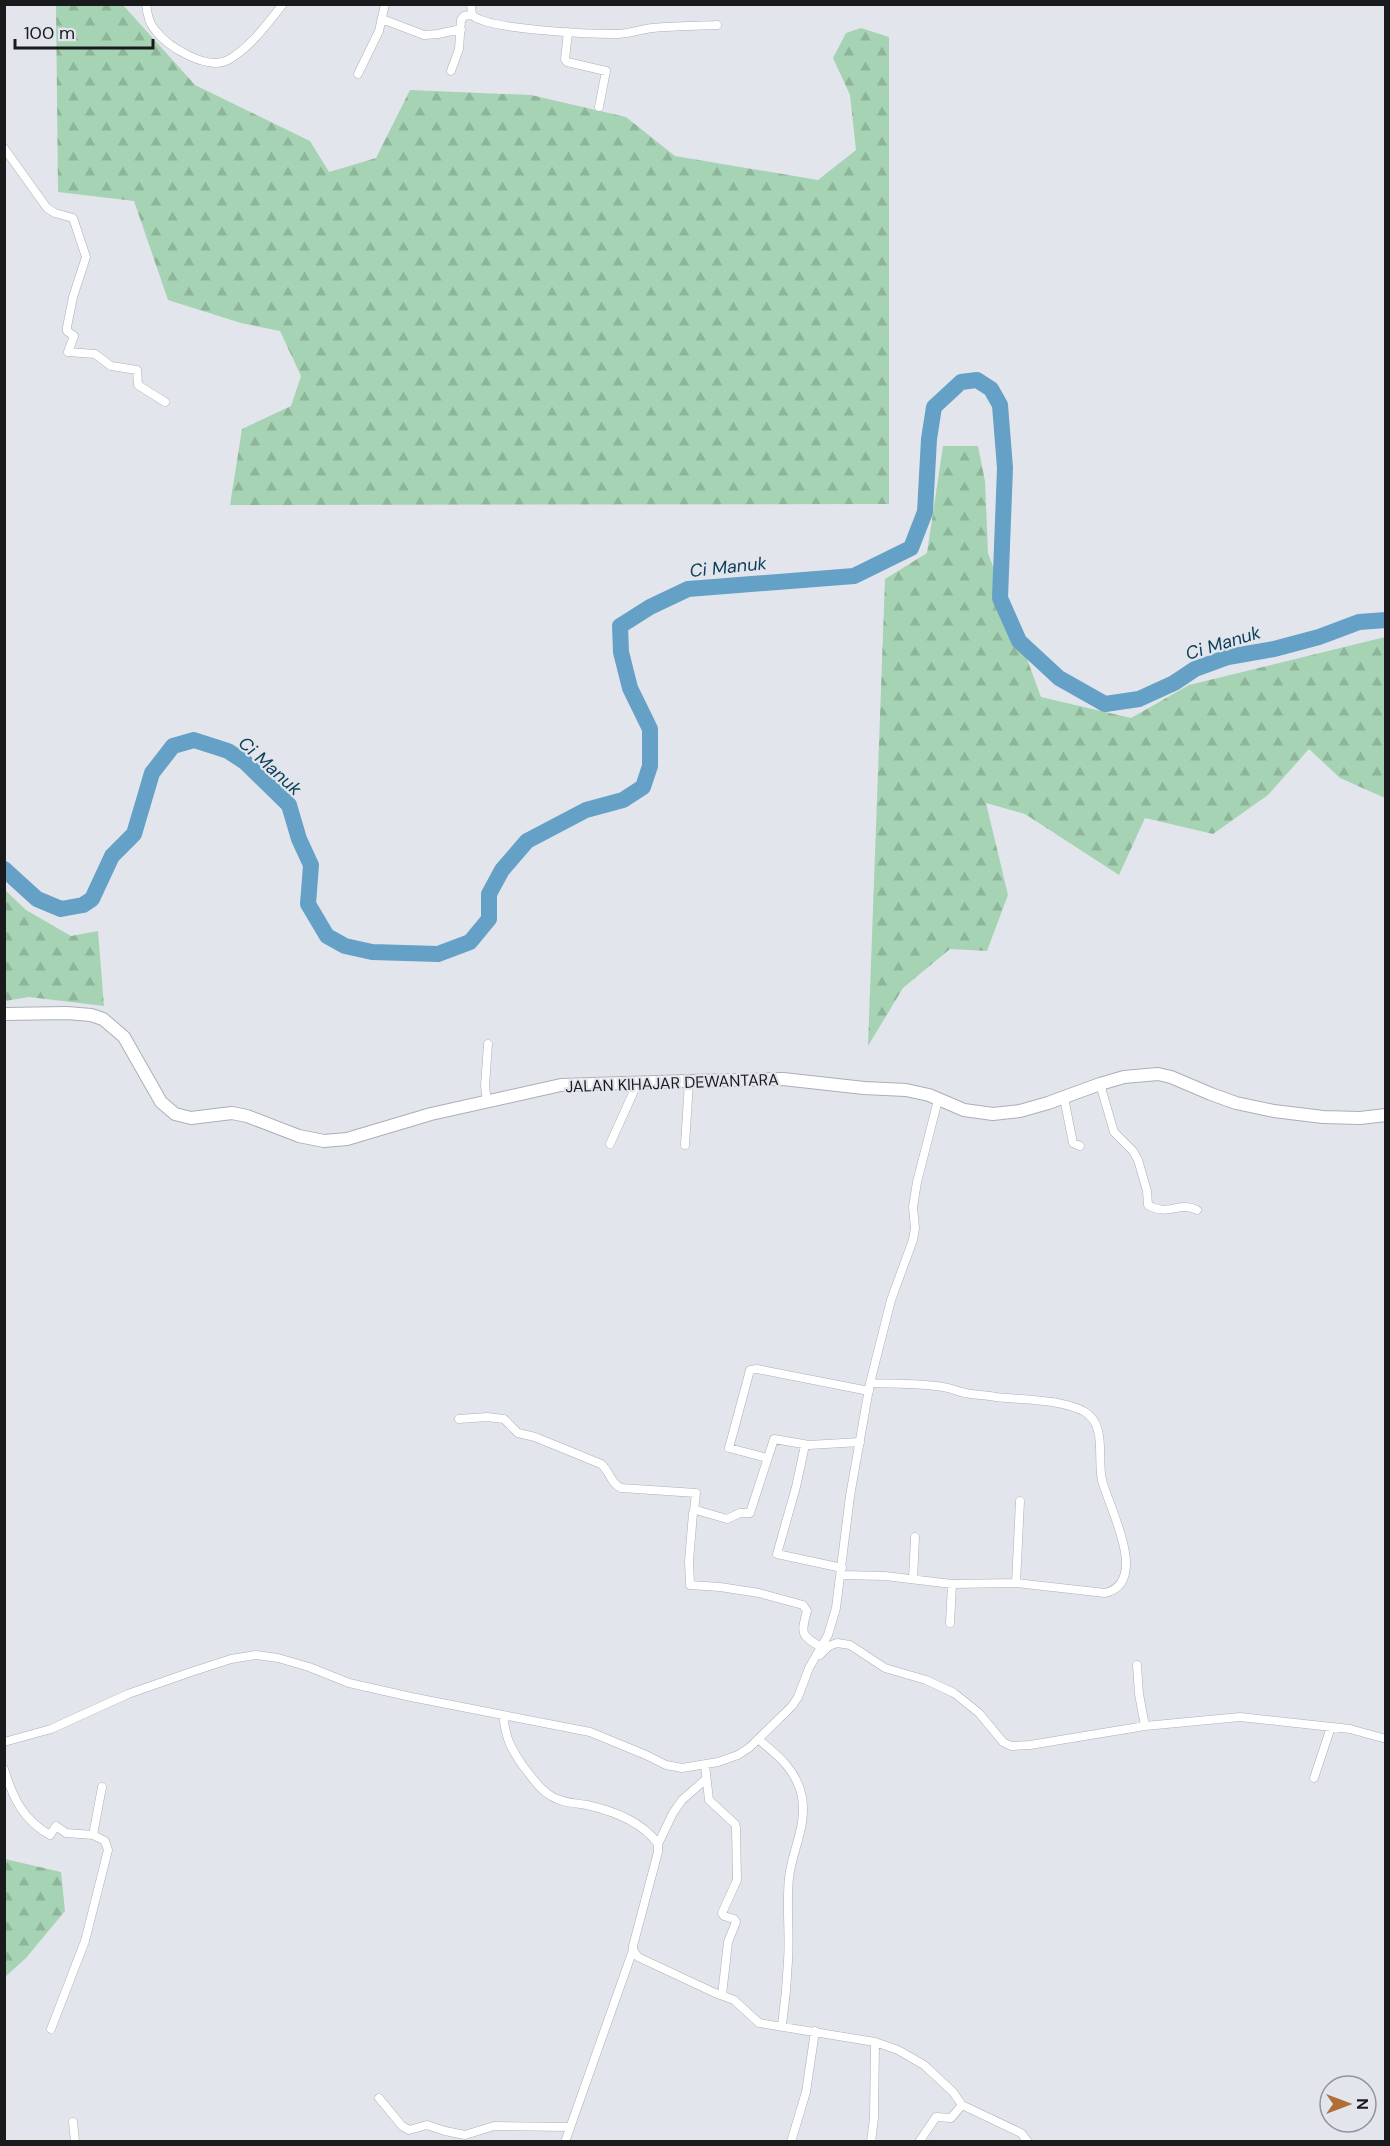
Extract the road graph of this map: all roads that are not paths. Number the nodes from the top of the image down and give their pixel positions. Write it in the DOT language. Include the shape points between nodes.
graph roads {
  1 [pos="146,4"];
  2 [pos="283,4"];
  3 [pos="385,4"];
  4 [pos="471,4"];
  5 [pos="472,15"];
  6 [pos="382,19"];
  7 [pos="717,25"];
  8 [pos="461,29"];
  9 [pos="568,32"];
  10 [pos="451,71"];
  11 [pos="357,75"];
  12 [pos="598,107"];
  13 [pos="4,148"];
  14 [pos="165,402"];
  15 [pos="4,1014"];
  16 [pos="488,1044"];
  17 [pos="689,1080"];
  18 [pos="638,1082"];
  19 [pos="1100,1084"];
  20 [pos="1064,1098"];
  21 [pos="938,1100"];
  22 [pos="488,1101"];
  23 [pos="1386,1115"];
  24 [pos="610,1144"];
  25 [pos="685,1146"];
  26 [pos="1080,1146"];
  27 [pos="1197,1210"];
  28 [pos="869,1387"];
  29 [pos="459,1419"];
  30 [pos="860,1442"];
  31 [pos="805,1445"];
  32 [pos="767,1458"];
  33 [pos="1020,1500"];
  34 [pos="694,1511"];
  35 [pos="915,1538"];
  36 [pos="841,1572"];
  37 [pos="913,1579"];
  38 [pos="1016,1583"];
  39 [pos="952,1584"];
  40 [pos="950,1623"];
  41 [pos="821,1647"];
  42 [pos="1137,1665"];
  43 [pos="809,1668"];
  44 [pos="503,1716"];
  45 [pos="1145,1726"];
  46 [pos="1331,1727"];
  47 [pos="1386,1739"];
  48 [pos="759,1740"];
  49 [pos="4,1742"];
  50 [pos="705,1765"];
  51 [pos="4,1768"];
  52 [pos="1314,1778"];
  53 [pos="706,1779"];
  54 [pos="102,1787"];
  55 [pos="93,1835"];
  56 [pos="658,1844"];
  57 [pos="633,1950"];
  58 [pos="722,1995"];
  59 [pos="782,2025"];
  60 [pos="51,2029"];
  61 [pos="815,2031"];
  62 [pos="875,2042"];
  63 [pos="379,2098"];
  64 [pos="962,2105"];
  65 [pos="73,2122"];
  66 [pos="570,2127"];
  67 [pos="75,2142"];
  68 [pos="565,2142"];
  69 [pos="791,2142"];
  70 [pos="871,2142"];
  71 [pos="919,2142"];
  72 [pos="1028,2142"];
  1 -- 2 [label="street" via="151,24 166,42 187,55 222,63 260,33"];
  3 -- 6 [label="street"];
  4 -- 5 [label="street"];
  5 -- 8 [label="street" via="462,18"];
  5 -- 9 [label="street" via="514,27"];
  6 -- 8 [label="street" via="424,35"];
  6 -- 11 [label="street"];
  7 -- 9 [label="street" via="652,28 622,34"];
  8 -- 10 [label="street"];
  9 -- 12 [label="street" via="567,62 606,71"];
  13 -- 14 [label="street" via="47,208 73,218 86,255 67,327 74,336 68,352 95,354 111,366 137,370 138,385"];
  15 -- 22 [label="main road, JALAN KIHAJAR DEWANTARA" via="67,1013 103,1019 124,1037 161,1102 183,1118 232,1113 299,1136 330,1140 347,1139"];
  16 -- 22 [label="street"];
  17 -- 18 [label="main road, JALAN KIHAJAR DEWANTARA"];
  17 -- 21 [label="main road, JALAN KIHAJAR DEWANTARA" via="783,1079 906,1090"];
  17 -- 25 [label="street"];
  18 -- 22 [label="main road, JALAN KIHAJAR DEWANTARA" via="561,1085"];
  18 -- 24 [label="street"];
  19 -- 20 [label="main road, JALAN KIHAJAR DEWANTARA"];
  19 -- 23 [label="main road, JALAN KIHAJAR DEWANTARA" via="1158,1074 1236,1103 1274,1112 1360,1118"];
  19 -- 27 [label="street" via="1114,1132 1138,1160 1148,1205 1164,1211 1185,1206"];
  20 -- 21 [label="main road, JALAN KIHAJAR DEWANTARA" via="1020,1111 993,1114 964,1110"];
  20 -- 26 [label="street" via="1073,1143"];
  21 -- 28 [label="street" via="917,1182 915,1228 891,1300"];
  28 -- 30 [label="street"];
  28 -- 32 [label="street" via="750,1370 729,1449"];
  28 -- 38 [label="street" via="942,1387 1078,1408 1094,1419 1103,1483 1126,1552 1123,1580 1105,1593"];
  29 -- 34 [label="street" via="504,1419 518,1433 601,1464 615,1486 621,1488 696,1494"];
  30 -- 31 [label="street"];
  30 -- 36 [label="street"];
  31 -- 32 [label="street" via="774,1439"];
  31 -- 36 [label="street" via="777,1554"];
  32 -- 34 [label="street" via="750,1513 727,1519"];
  33 -- 38 [label="street"];
  34 -- 41 [label="street" via="690,1585 759,1593 805,1606 803,1633"];
  35 -- 37 [label="street"];
  36 -- 37 [label="street"];
  36 -- 41 [label="street" via="838,1600"];
  37 -- 39 [label="street"];
  38 -- 39 [label="street"];
  39 -- 40 [label="street"];
  41 -- 43 [label="street"];
  42 -- 45 [label="street"];
  43 -- 45 [label="street" via="829,1646 850,1645 885,1668 954,1693 1011,1746"];
  43 -- 48 [label="street" via="792,1706"];
  44 -- 49 [label="street" via="349,1683 309,1667 256,1655 191,1672 128,1694 51,1729"];
  44 -- 50 [label="street" via="590,1732 666,1765"];
  44 -- 56 [label="street" via="511,1748 544,1791 558,1800 629,1818"];
  45 -- 46 [label="street" via="1240,1718"];
  46 -- 47 [label="street"];
  46 -- 52 [label="street"];
  48 -- 50 [label="street" via="738,1755"];
  48 -- 59 [label="street" via="788,1766 802,1796 804,1814 789,1882 789,1960"];
  50 -- 53 [label="street"];
  51 -- 55 [label="street" via="12,1795 36,1827 50,1835 56,1826 66,1833"];
  53 -- 56 [label="street" via="682,1800"];
  53 -- 58 [label="street" via="710,1802 736,1828 737,1880 722,1913 736,1922 728,1942"];
  54 -- 55 [label="street"];
  55 -- 60 [label="street" via="105,1842 108,1851 85,1941"];
  56 -- 57 [label="street"];
  57 -- 58 [label="street" via="644,1961"];
  57 -- 66 [label="street"];
  58 -- 59 [label="street" via="736,2001 759,2023"];
  59 -- 61 [label="street"];
  61 -- 62 [label="street"];
  61 -- 69 [label="street" via="806,2092"];
  62 -- 64 [label="street" via="924,2066"];
  62 -- 70 [label="street"];
  63 -- 66 [label="street" via="409,2130 427,2124 465,2134 494,2127"];
  64 -- 71 [label="street" via="951,2118 936,2116"];
  64 -- 72 [label="street" via="1021,2133"];
  65 -- 67 [label="street"];
  66 -- 68 [label="street"];
}
